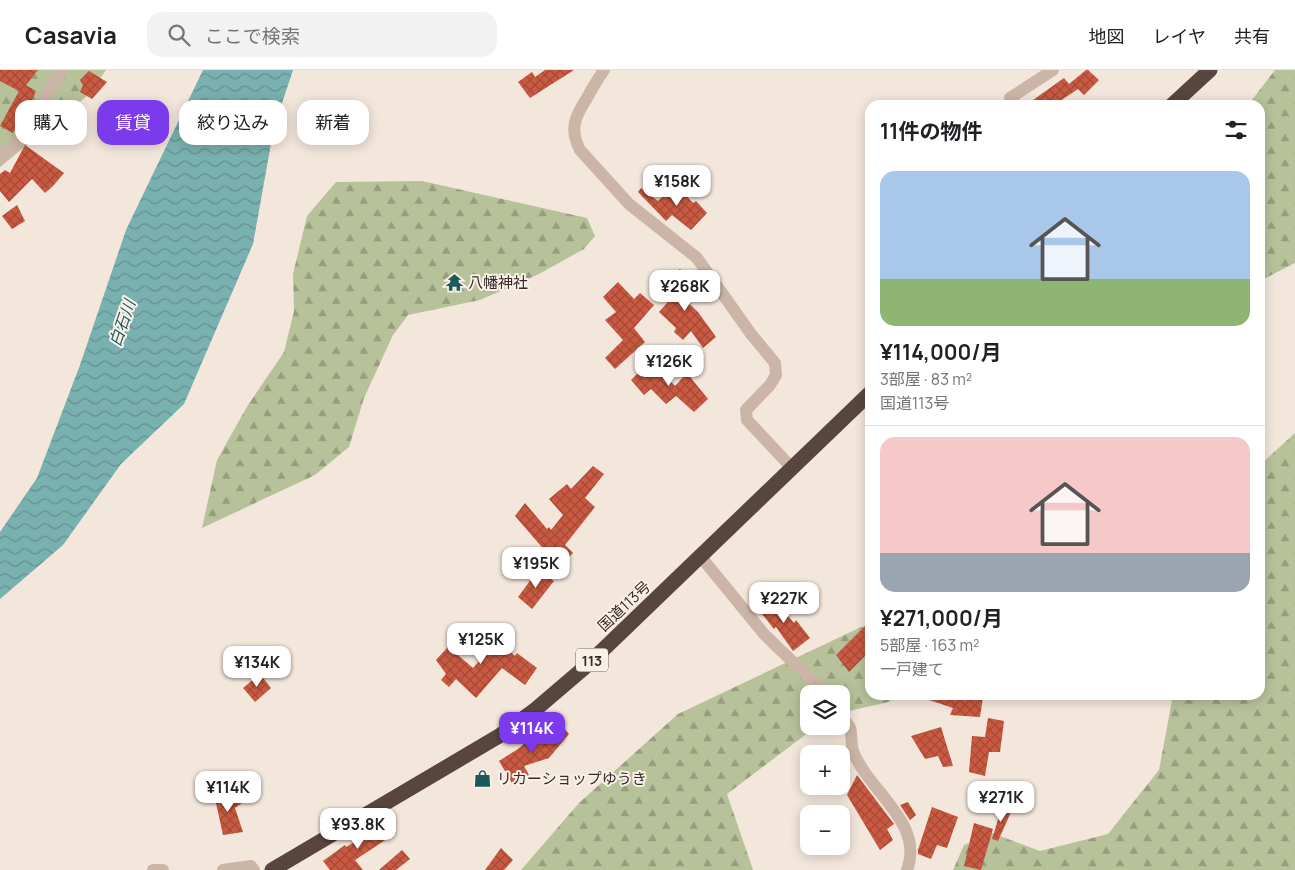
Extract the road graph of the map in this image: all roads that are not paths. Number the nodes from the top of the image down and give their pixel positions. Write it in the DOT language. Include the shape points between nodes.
graph roads {
  1 [pos="63,70"];
  2 [pos="604,70"];
  3 [pos="1053,70"];
  4 [pos="1210,70"];
  5 [pos="1012,100"];
  6 [pos="1177,100"];
  7 [pos="0,158"];
  8 [pos="865,399"];
  9 [pos="792,468"];
  10 [pos="701,557"];
  11 [pos="817,685"];
  12 [pos="850,727"];
  13 [pos="153,870"];
  14 [pos="163,870"];
  15 [pos="223,870"];
  16 [pos="254,870"];
  17 [pos="272,870"];
  18 [pos="907,870"];
  1 -- 7 [label="street" via="16,144"];
  2 -- 9 [label="street" via="577,114 575,140 580,150 630,204 696,258 774,363 776,375 746,410 747,420"];
  3 -- 5 [label="street" via="1010,98"];
  4 -- 6 [label="highway"];
  8 -- 9 [label="highway, 国道113号 / 113"];
  9 -- 10 [label="highway, 国道113号 / 113"];
  10 -- 11 [label="street" via="764,634"];
  10 -- 17 [label="highway, 国道113号 / 113" via="584,668 499,736"];
  12 -- 18 [label="street" via="853,751 872,783 904,823 910,840"];
  13 -- 14 [label="street"];
  15 -- 16 [label="street" via="251,866"];
}
